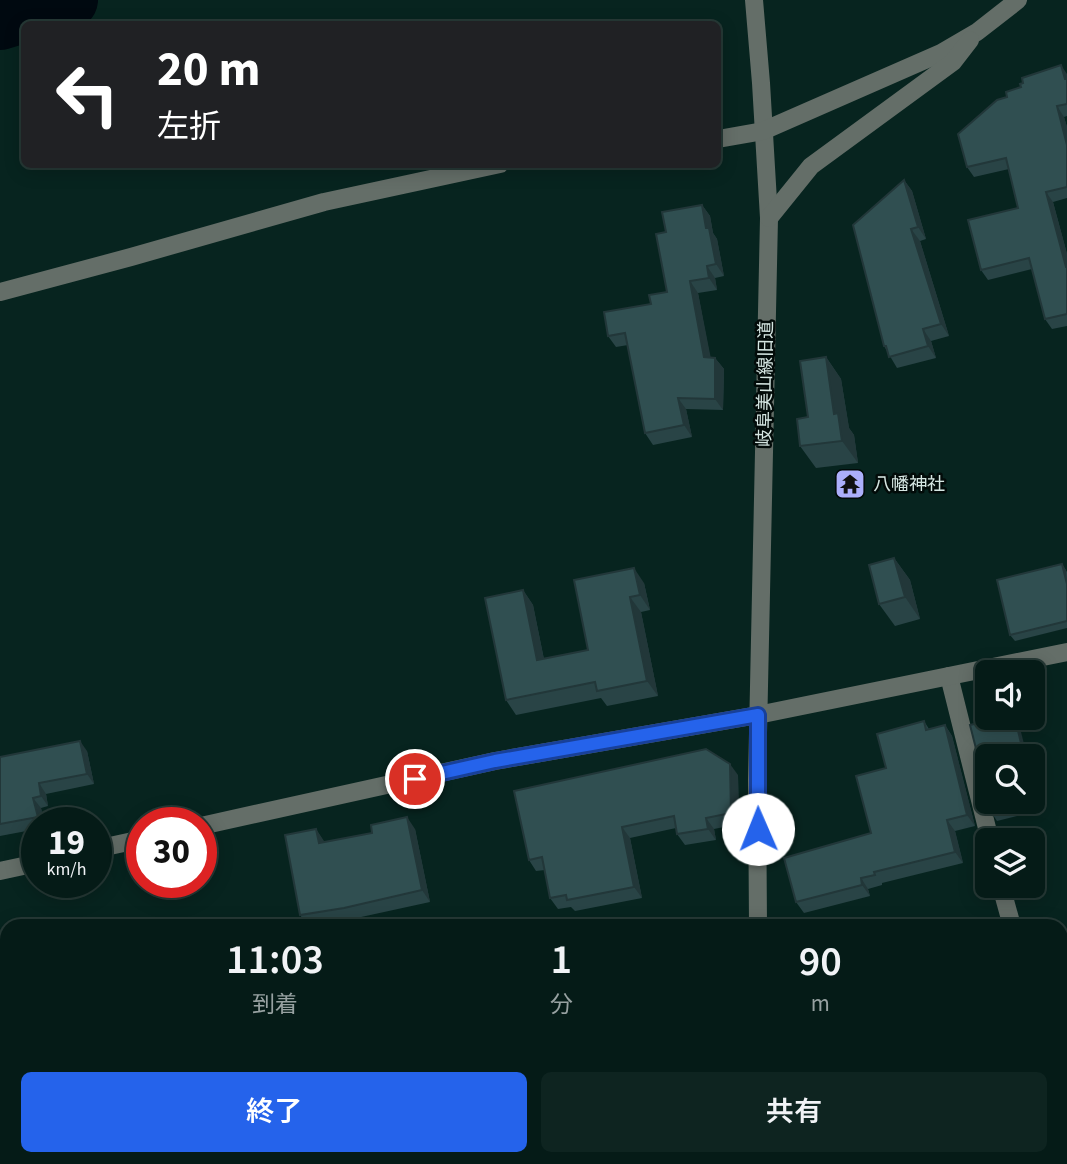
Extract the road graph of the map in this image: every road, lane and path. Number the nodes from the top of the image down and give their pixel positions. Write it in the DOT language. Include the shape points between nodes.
graph roads {
  1 [pos="754,0"];
  2 [pos="1018,0"];
  3 [pos="976,32"];
  4 [pos="763,131"];
  5 [pos="721,138"];
  6 [pos="481,168"];
  7 [pos="769,218"];
  8 [pos="0,292"];
  9 [pos="1067,652"];
  10 [pos="949,676"];
  11 [pos="758,715"];
  12 [pos="217,822"];
  13 [pos="987,828"];
  14 [pos="21,866"];
  15 [pos="0,871"];
  16 [pos="1005,898"];
  17 [pos="758,919"];
  18 [pos="1010,919"];
  1 -- 4 [label="street, 岐阜美山線旧道"];
  2 -- 3 [label="street"];
  3 -- 4 [label="street" via="942,52"];
  3 -- 7 [label="street" via="953,62 811,166"];
  4 -- 5 [label="street"];
  4 -- 7 [label="street, 岐阜美山線旧道"];
  6 -- 8 [label="street" via="324,202"];
  7 -- 11 [label="street, 岐阜美山線旧道"];
  9 -- 10 [label="street"];
  10 -- 11 [label="street"];
  10 -- 13 [label="street"];
  11 -- 12 [label="street" via="495,761"];
  11 -- 17 [label="street, 岐阜美山線旧道"];
  14 -- 15 [label="street"];
  16 -- 18 [label="street"];
}
